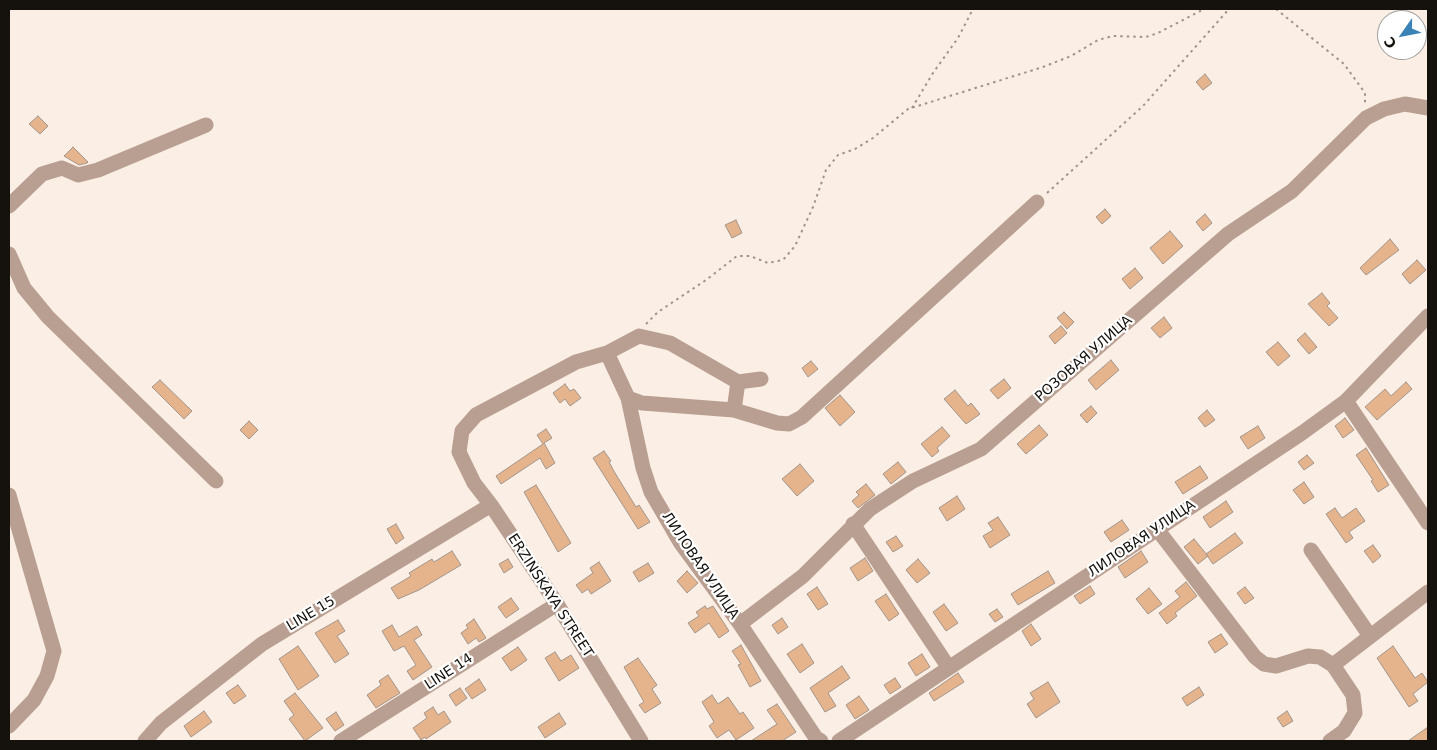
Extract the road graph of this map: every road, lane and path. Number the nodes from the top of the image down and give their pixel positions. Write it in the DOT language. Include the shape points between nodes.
graph roads {
  1 [pos="973,9"];
  2 [pos="1204,9"];
  3 [pos="1229,9"];
  4 [pos="1276,9"];
  5 [pos="912,108"];
  6 [pos="1428,108"];
  7 [pos="1366,118"];
  8 [pos="206,125"];
  9 [pos="1037,202"];
  10 [pos="9,206"];
  11 [pos="9,254"];
  12 [pos="1428,316"];
  13 [pos="639,336"];
  14 [pos="608,353"];
  15 [pos="761,379"];
  16 [pos="738,382"];
  17 [pos="628,398"];
  18 [pos="1346,401"];
  19 [pos="734,410"];
  20 [pos="216,481"];
  21 [pos="9,495"];
  22 [pos="492,505"];
  23 [pos="1424,505"];
  24 [pos="1428,523"];
  25 [pos="853,524"];
  26 [pos="1158,529"];
  27 [pos="1311,550"];
  28 [pos="1428,592"];
  29 [pos="557,604"];
  30 [pos="740,624"];
  31 [pos="1370,636"];
  32 [pos="1333,665"];
  33 [pos="949,668"];
  34 [pos="9,726"];
  35 [pos="145,741"];
  36 [pos="341,741"];
  37 [pos="640,741"];
  38 [pos="821,741"];
  39 [pos="839,741"];
  40 [pos="1330,741"];
  1 -- 5 [label="path"];
  2 -- 5 [label="path" via="1158,33 1146,37 1113,36 1098,40 1044,67"];
  3 -- 9 [label="path" via="1143,106"];
  4 -- 7 [label="path" via="1344,64 1364,93"];
  5 -- 13 [label="path" via="856,149 838,155 826,170 795,246 783,260 768,263 750,256 736,256 649,319"];
  6 -- 7 [label="street, РОЗОВАЯ УЛИЦА" via="1405,104"];
  7 -- 25 [label="street, РОЗОВАЯ УЛИЦА" via="1292,191 1228,234 981,448 913,481"];
  8 -- 10 [label="street" via="78,176 62,168 42,174"];
  9 -- 19 [label="street" via="802,417 789,424 777,423"];
  11 -- 20 [label="street" via="24,288 48,317"];
  12 -- 18 [label="street, ЛИЛОВАЯ УЛИЦА"];
  13 -- 14 [label="street"];
  13 -- 16 [label="street" via="670,343"];
  14 -- 17 [label="street, ЛИЛОВАЯ УЛИЦА"];
  14 -- 22 [label="street, ERZINSKAYA STREET" via="576,362 476,415 462,431 459,452 474,483"];
  15 -- 16 [label="street"];
  16 -- 19 [label="street"];
  17 -- 19 [label="street" via="642,403"];
  17 -- 30 [label="street, ЛИЛОВАЯ УЛИЦА" via="651,492 680,542"];
  18 -- 23 [label="street"];
  18 -- 26 [label="street, ЛИЛОВАЯ УЛИЦА"];
  21 -- 34 [label="street" via="54,651 47,676 34,700"];
  22 -- 29 [label="street, ERZINSKAYA STREET"];
  22 -- 35 [label="street, LINE 15" via="262,644 161,723"];
  23 -- 24 [label="street"];
  25 -- 30 [label="street, РОЗОВАЯ УЛИЦА" via="802,576"];
  25 -- 33 [label="street"];
  26 -- 32 [label="street" via="1259,661 1276,666 1308,656 1320,657"];
  26 -- 33 [label="street, ЛИЛОВАЯ УЛИЦА"];
  27 -- 31 [label="street"];
  28 -- 31 [label="street"];
  29 -- 36 [label="street, LINE 14"];
  29 -- 37 [label="street, ERZINSKAYA STREET"];
  30 -- 38 [label="street, ЛИЛОВАЯ УЛИЦА"];
  31 -- 32 [label="street"];
  32 -- 40 [label="street" via="1353,695 1354,713 1344,731"];
  33 -- 39 [label="street, ЛИЛОВАЯ УЛИЦА"];
}
